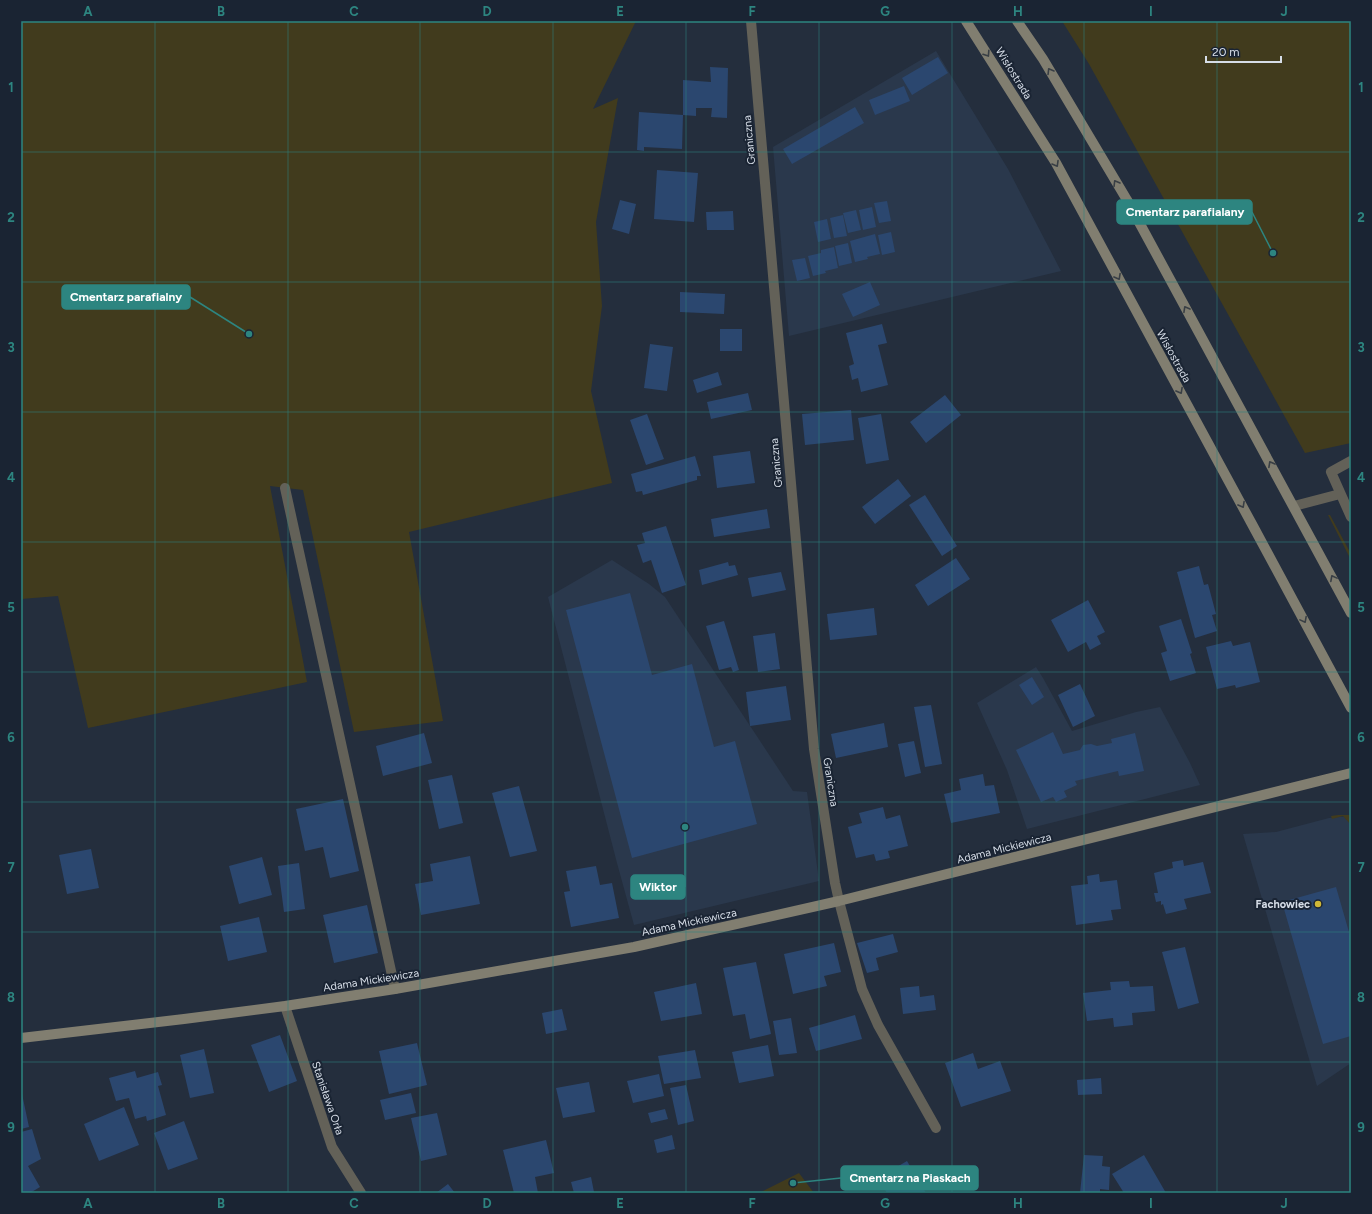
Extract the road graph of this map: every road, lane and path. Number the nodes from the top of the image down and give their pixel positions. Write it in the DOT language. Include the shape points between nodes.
graph roads {
  1 [pos="751,21"];
  2 [pos="966,21"];
  3 [pos="1017,21"];
  4 [pos="1351,461"];
  5 [pos="285,488"];
  6 [pos="1340,494"];
  7 [pos="1294,506"];
  8 [pos="1351,517"];
  9 [pos="1351,612"];
  10 [pos="1351,708"];
  11 [pos="1351,773"];
  12 [pos="839,901"];
  13 [pos="395,989"];
  14 [pos="285,1006"];
  15 [pos="21,1038"];
  16 [pos="936,1128"];
  17 [pos="361,1193"];
  1 -- 12 [label="street, Graniczna" via="814,749"];
  2 -- 10 [label="main road, Wisłostrada, one-way" via="1056,163"];
  7 -- 3 [label="main road, one-way" via="1127,200 1043,59"];
  4 -- 6 [label="street" via="1332,472"];
  5 -- 13 [label="street"];
  6 -- 7 [label="street"];
  6 -- 8 [label="street"];
  9 -- 7 [label="main road, one-way"];
  11 -- 12 [label="main road, Adama Mickiewicza"];
  12 -- 13 [label="main road, Adama Mickiewicza" via="634,946"];
  12 -- 16 [label="street, Graniczna" via="862,989 878,1025"];
  13 -- 14 [label="main road, Adama Mickiewicza"];
  14 -- 15 [label="main road, Adama Mickiewicza"];
  14 -- 17 [label="street, Stanisława Orła" via="332,1146"];
}
